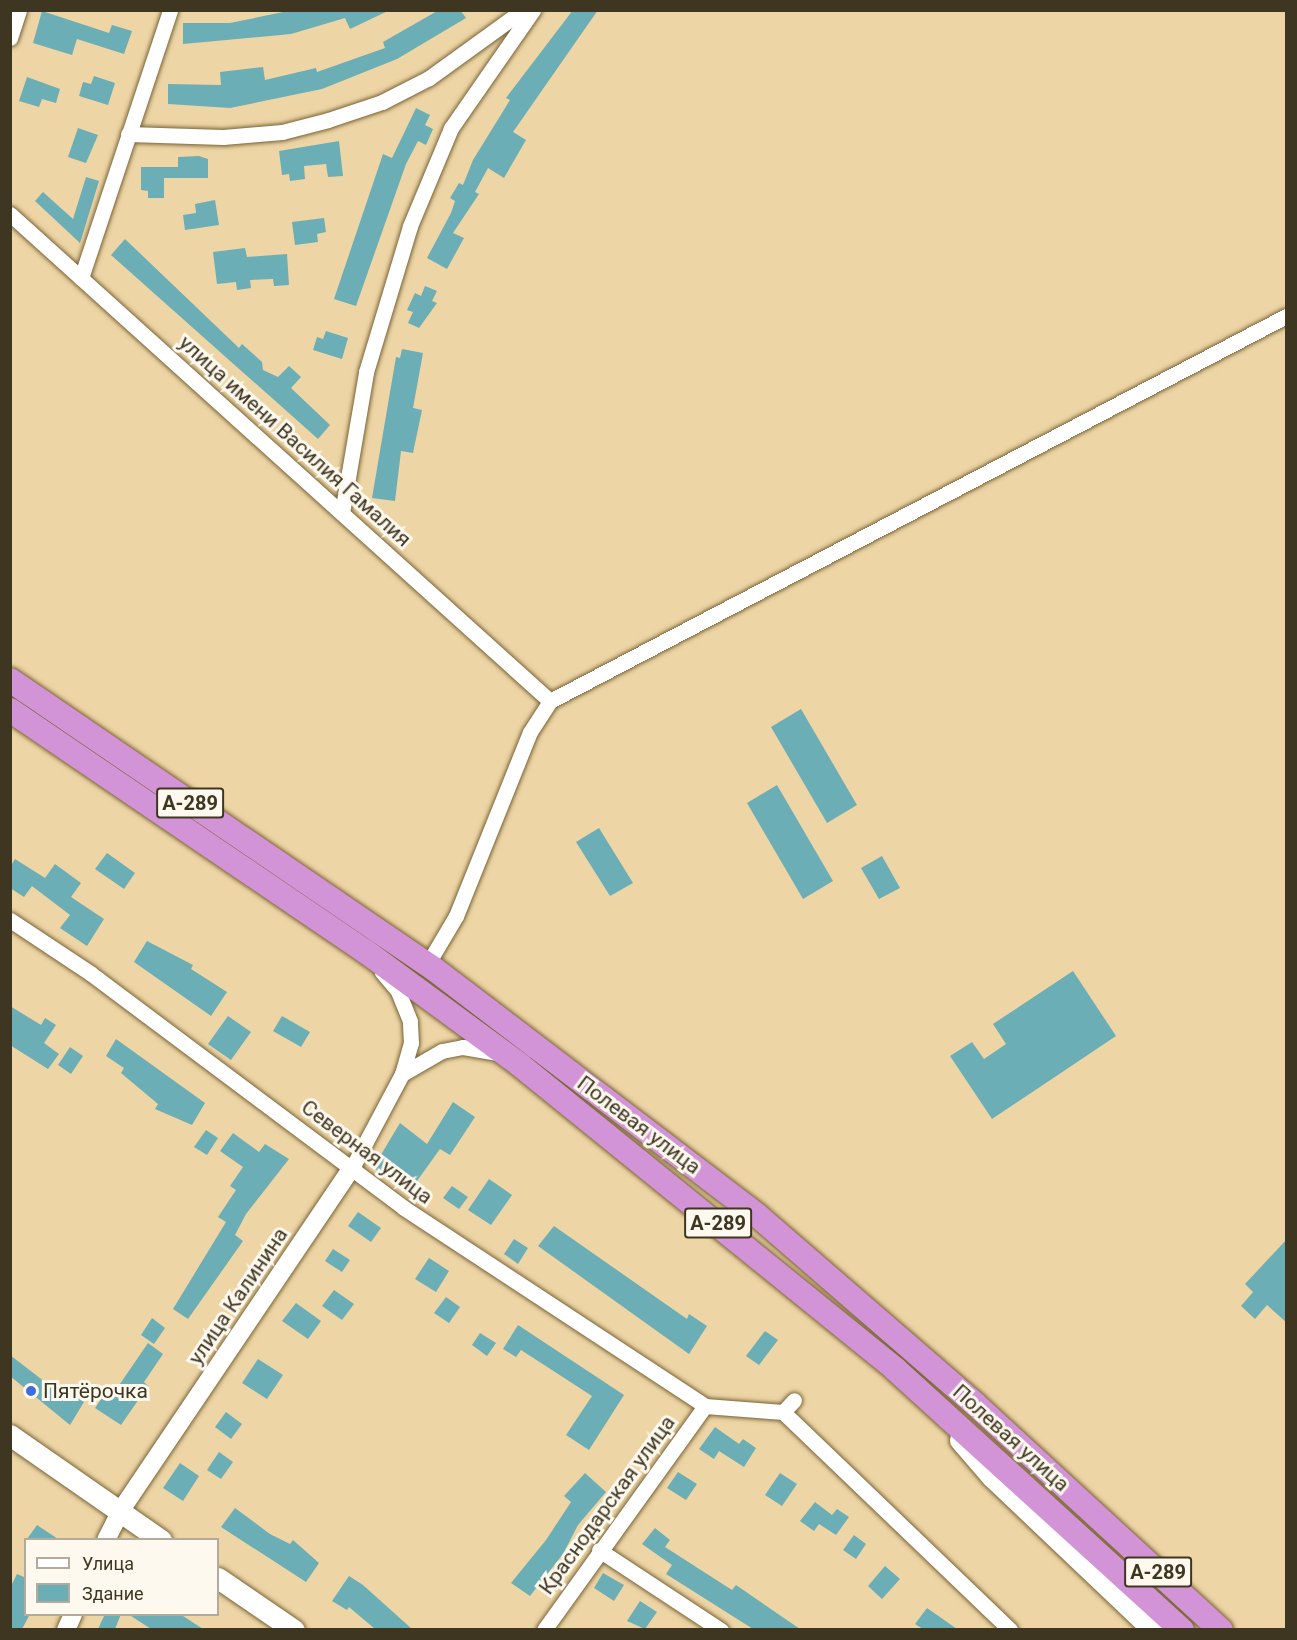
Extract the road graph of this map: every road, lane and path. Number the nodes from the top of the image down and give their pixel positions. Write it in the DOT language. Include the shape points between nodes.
graph roads {
  1 [pos="19,10"];
  2 [pos="170,10"];
  3 [pos="523,10"];
  4 [pos="533,10"];
  5 [pos="10,38"];
  6 [pos="129,134"];
  7 [pos="10,214"];
  8 [pos="81,278"];
  9 [pos="1287,316"];
  10 [pos="342,513"];
  11 [pos="10,680"];
  12 [pos="550,701"];
  13 [pos="10,710"];
  14 [pos="10,920"];
  15 [pos="365,951"];
  16 [pos="427,965"];
  17 [pos="520,1065"];
  18 [pos="402,1074"];
  19 [pos="353,1166"];
  20 [pos="913,1385"];
  21 [pos="794,1400"];
  22 [pos="705,1406"];
  23 [pos="783,1412"];
  24 [pos="10,1435"];
  25 [pos="121,1510"];
  26 [pos="107,1538"];
  27 [pos="161,1538"];
  28 [pos="599,1550"];
  29 [pos="219,1579"];
  30 [pos="294,1629"];
  31 [pos="544,1629"];
  32 [pos="721,1629"];
  33 [pos="1010,1629"];
  34 [pos="1153,1629"];
  35 [pos="1182,1629"];
  36 [pos="1221,1629"];
  1 -- 5 [label="street"];
  2 -- 6 [label="street"];
  3 -- 6 [label="street" via="429,78 382,102 328,120 282,132 223,137"];
  4 -- 10 [label="street" via="451,128 410,226 366,372"];
  6 -- 8 [label="street"];
  7 -- 8 [label="street, улица имени Василия Гамалия"];
  8 -- 10 [label="street, улица имени Василия Гамалия"];
  9 -- 12 [label="street"];
  10 -- 12 [label="street, улица имени Василия Гамалия"];
  11 -- 16 [label="highway, Полевая улица / А-289"];
  12 -- 16 [label="street" via="530,732 456,916"];
  13 -- 15 [label="highway, Полевая улица / А-289"];
  14 -- 19 [label="street, Северная улица" via="90,973"];
  15 -- 17 [label="highway, Полевая улица / А-289"];
  15 -- 18 [label="street, А-289" via="398,992 410,1021 411,1043"];
  16 -- 36 [label="highway, Полевая улица / А-289" via="758,1216 975,1404"];
  17 -- 18 [label="street, А-289" via="486,1049 463,1047 442,1051"];
  17 -- 20 [label="highway, Полевая улица / А-289" via="779,1271"];
  18 -- 19 [label="street, улица Калинина"];
  19 -- 22 [label="street, Северная улица" via="404,1208"];
  19 -- 25 [label="street, улица Калинина"];
  20 -- 34 [label="main road" via="992,1477"];
  20 -- 35 [label="highway, Полевая улица / А-289"];
  21 -- 23 [label="street"];
  22 -- 23 [label="street"];
  22 -- 28 [label="street, Краснодарская улица"];
  23 -- 33 [label="street"];
  24 -- 25 [label="main road"];
  25 -- 26 [label="street, улица Калинина"];
  25 -- 27 [label="main road"];
  28 -- 31 [label="street, Краснодарская улица"];
  28 -- 32 [label="street"];
  29 -- 30 [label="main road"];
}
